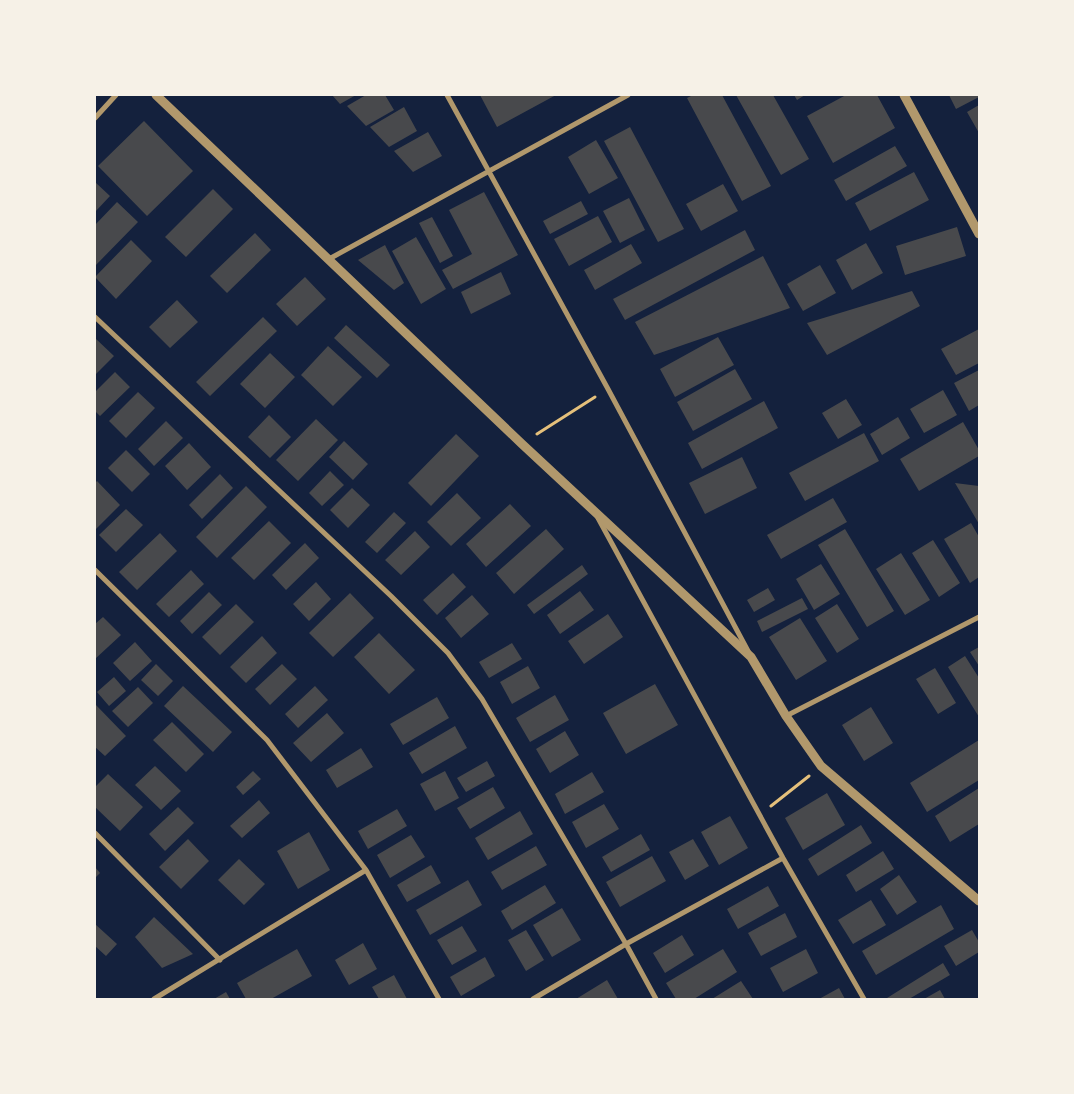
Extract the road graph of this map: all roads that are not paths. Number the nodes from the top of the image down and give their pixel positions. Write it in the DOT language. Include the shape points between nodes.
graph roads {
  1 [pos="116,95"];
  2 [pos="156,95"];
  3 [pos="447,95"];
  4 [pos="628,95"];
  5 [pos="904,95"];
  6 [pos="95,118"];
  7 [pos="489,171"];
  8 [pos="979,234"];
  9 [pos="329,259"];
  10 [pos="95,317"];
  11 [pos="594,511"];
  12 [pos="95,570"];
  13 [pos="979,617"];
  14 [pos="751,657"];
  15 [pos="786,716"];
  16 [pos="95,833"];
  17 [pos="783,858"];
  18 [pos="366,870"];
  19 [pos="979,901"];
  20 [pos="626,944"];
  21 [pos="220,960"];
  22 [pos="154,999"];
  23 [pos="439,999"];
  24 [pos="533,999"];
  25 [pos="656,999"];
  26 [pos="864,999"];
  1 -- 6 [label="street"];
  2 -- 9 [label="street"];
  3 -- 7 [label="street"];
  4 -- 7 [label="street"];
  5 -- 8 [label="street"];
  7 -- 9 [label="street"];
  7 -- 14 [label="street"];
  9 -- 11 [label="street"];
  10 -- 20 [label="street" via="448,653 482,699"];
  11 -- 14 [label="street"];
  11 -- 17 [label="street"];
  12 -- 18 [label="street" via="267,740"];
  13 -- 15 [label="street"];
  14 -- 15 [label="street"];
  15 -- 19 [label="street" via="821,766"];
  16 -- 21 [label="street"];
  17 -- 20 [label="street"];
  17 -- 26 [label="street"];
  18 -- 21 [label="street"];
  18 -- 23 [label="street"];
  20 -- 24 [label="street"];
  20 -- 25 [label="street"];
  21 -- 22 [label="street"];
}
